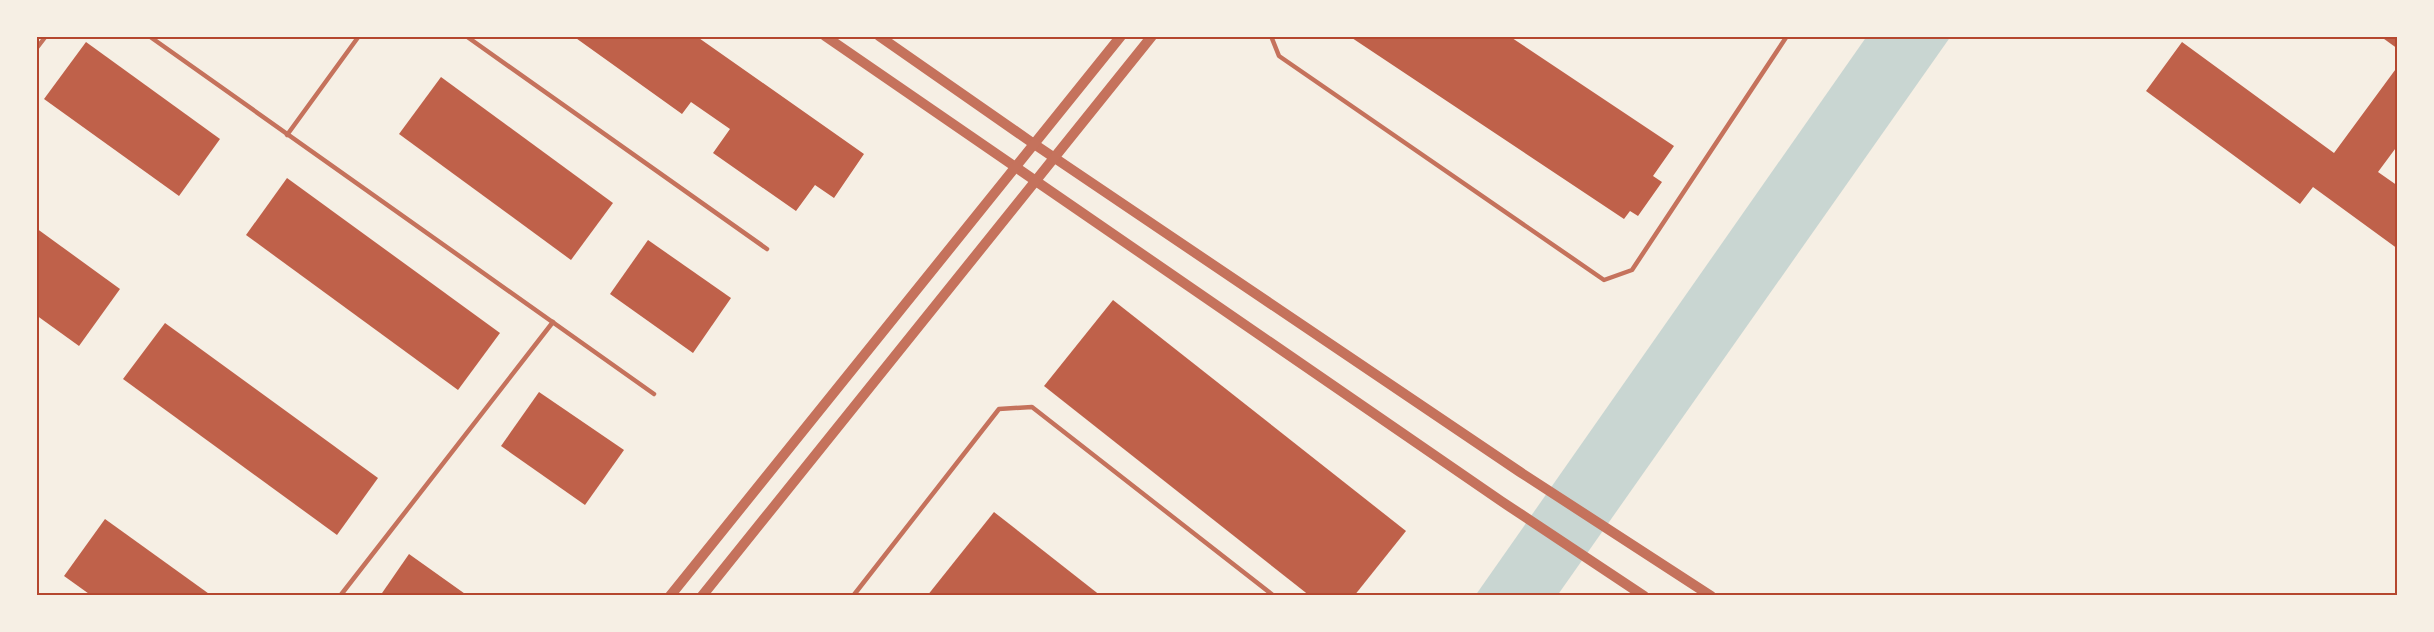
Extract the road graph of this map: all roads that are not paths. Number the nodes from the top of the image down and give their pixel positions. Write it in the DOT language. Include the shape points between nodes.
graph roads {
  1 [pos="46,36"];
  2 [pos="149,36"];
  3 [pos="359,36"];
  4 [pos="466,36"];
  5 [pos="825,36"];
  6 [pos="879,36"];
  7 [pos="1121,36"];
  8 [pos="1152,36"];
  9 [pos="1270,36"];
  10 [pos="1787,36"];
  11 [pos="36,49"];
  12 [pos="287,135"];
  13 [pos="1034,144"];
  14 [pos="1053,156"];
  15 [pos="1016,167"];
  16 [pos="1035,180"];
  17 [pos="768,249"];
  18 [pos="553,322"];
  19 [pos="654,394"];
  20 [pos="340,596"];
  21 [pos="670,596"];
  22 [pos="702,596"];
  23 [pos="853,596"];
  24 [pos="1274,596"];
  25 [pos="1644,596"];
  26 [pos="1711,596"];
  1 -- 11 [label="lane"];
  2 -- 12 [label="lane"];
  3 -- 12 [label="lane"];
  4 -- 17 [label="lane"];
  5 -- 15 [label="street"];
  6 -- 13 [label="street"];
  7 -- 13 [label="street"];
  8 -- 14 [label="street"];
  9 -- 10 [label="lane" via="1279,56 1604,280 1632,270"];
  12 -- 18 [label="lane"];
  13 -- 14 [label="street"];
  13 -- 15 [label="street"];
  14 -- 16 [label="street"];
  14 -- 26 [label="street" via="1520,472"];
  15 -- 16 [label="street"];
  15 -- 21 [label="street"];
  16 -- 22 [label="street"];
  16 -- 25 [label="street"];
  18 -- 19 [label="lane"];
  18 -- 20 [label="lane"];
  23 -- 24 [label="lane" via="999,409 1032,407"];
}
